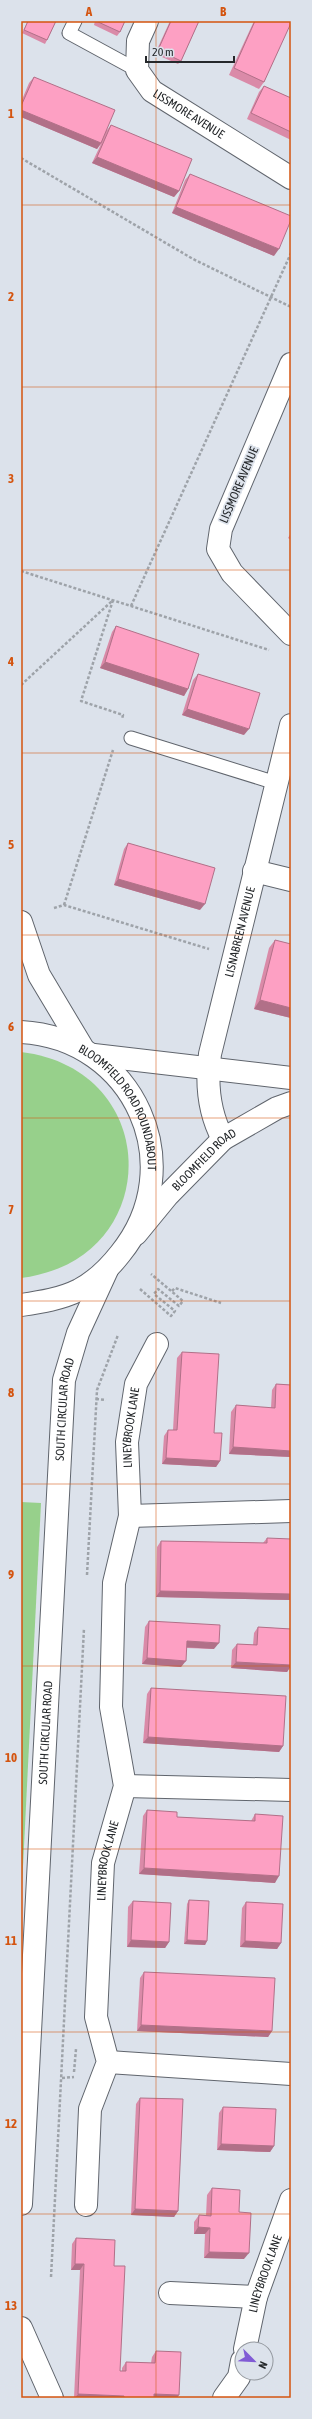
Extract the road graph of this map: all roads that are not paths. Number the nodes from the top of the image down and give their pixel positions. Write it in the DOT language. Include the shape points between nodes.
graph roads {
  1 [pos="75,21"];
  2 [pos="147,21"];
  3 [pos="137,70"];
  4 [pos="291,178"];
  5 [pos="291,364"];
  6 [pos="291,634"];
  7 [pos="291,725"];
  8 [pos="131,738"];
  9 [pos="276,783"];
  10 [pos="254,871"];
  11 [pos="291,880"];
  12 [pos="21,922"];
  13 [pos="21,1032"];
  14 [pos="88,1051"];
  15 [pos="208,1068"];
  16 [pos="291,1078"];
  17 [pos="291,1103"];
  18 [pos="223,1139"];
  19 [pos="134,1237"];
  20 [pos="107,1270"];
  21 [pos="21,1305"];
  22 [pos="157,1344"];
  23 [pos="291,1511"];
  24 [pos="130,1516"];
  25 [pos="125,1786"];
  26 [pos="291,1790"];
  27 [pos="108,2062"];
  28 [pos="291,2074"];
  29 [pos="291,2200"];
  30 [pos="21,2204"];
  31 [pos="86,2205"];
  32 [pos="170,2293"];
  33 [pos="256,2296"];
  34 [pos="21,2328"];
  35 [pos="247,2341"];
  36 [pos="236,2381"];
  37 [pos="52,2398"];
  38 [pos="224,2398"];
  1 -- 3 [label="lane" via="69,33"];
  2 -- 3 [label="main road" via="138,41"];
  3 -- 4 [label="main road, LISSMORE AVENUE" via="152,91"];
  5 -- 6 [label="main road, LISSMORE AVENUE" via="220,529 218,548 232,573"];
  7 -- 9 [label="main road, LISNABREEN AVENUE"];
  8 -- 9 [label="lane"];
  9 -- 10 [label="main road, LISNABREEN AVENUE"];
  10 -- 11 [label="main road"];
  10 -- 15 [label="main road, LISNABREEN AVENUE"];
  12 -- 14 [label="main road" via="39,975"];
  13 -- 14 [label="main road, BLOOMFIELD ROAD ROUNDABOUT" via="43,1033"];
  14 -- 15 [label="main road"];
  14 -- 19 [label="main road, BLOOMFIELD ROAD ROUNDABOUT" via="124,1083 144,1119 152,1158 149,1199"];
  15 -- 16 [label="main road"];
  15 -- 18 [label="main road, LISNABREEN AVENUE" via="210,1105"];
  17 -- 18 [label="main road, BLOOMFIELD ROAD" via="277,1108"];
  18 -- 19 [label="main road, BLOOMFIELD ROAD" via="168,1195"];
  19 -- 20 [label="main road, BLOOMFIELD ROAD ROUNDABOUT"];
  20 -- 21 [label="main road, BLOOMFIELD ROAD ROUNDABOUT" via="79,1290 47,1302"];
  20 -- 30 [label="main road, SOUTH CIRCULAR ROAD" via="78,1333 64,1380"];
  22 -- 24 [label="main road, LINEYBROOK LANE" via="136,1384 127,1442"];
  23 -- 24 [label="main road"];
  24 -- 25 [label="main road, LINEYBROOK LANE" via="114,1583 110,1707"];
  25 -- 26 [label="main road"];
  25 -- 27 [label="main road, LINEYBROOK LANE" via="103,1863 96,2017"];
  27 -- 28 [label="main road"];
  27 -- 31 [label="main road" via="90,2109"];
  29 -- 33 [label="main road, LINEYBROOK LANE"];
  32 -- 33 [label="main road"];
  33 -- 35 [label="main road, LINEYBROOK LANE"];
  34 -- 37 [label="main road"];
  36 -- 38 [label="main road"];
}
